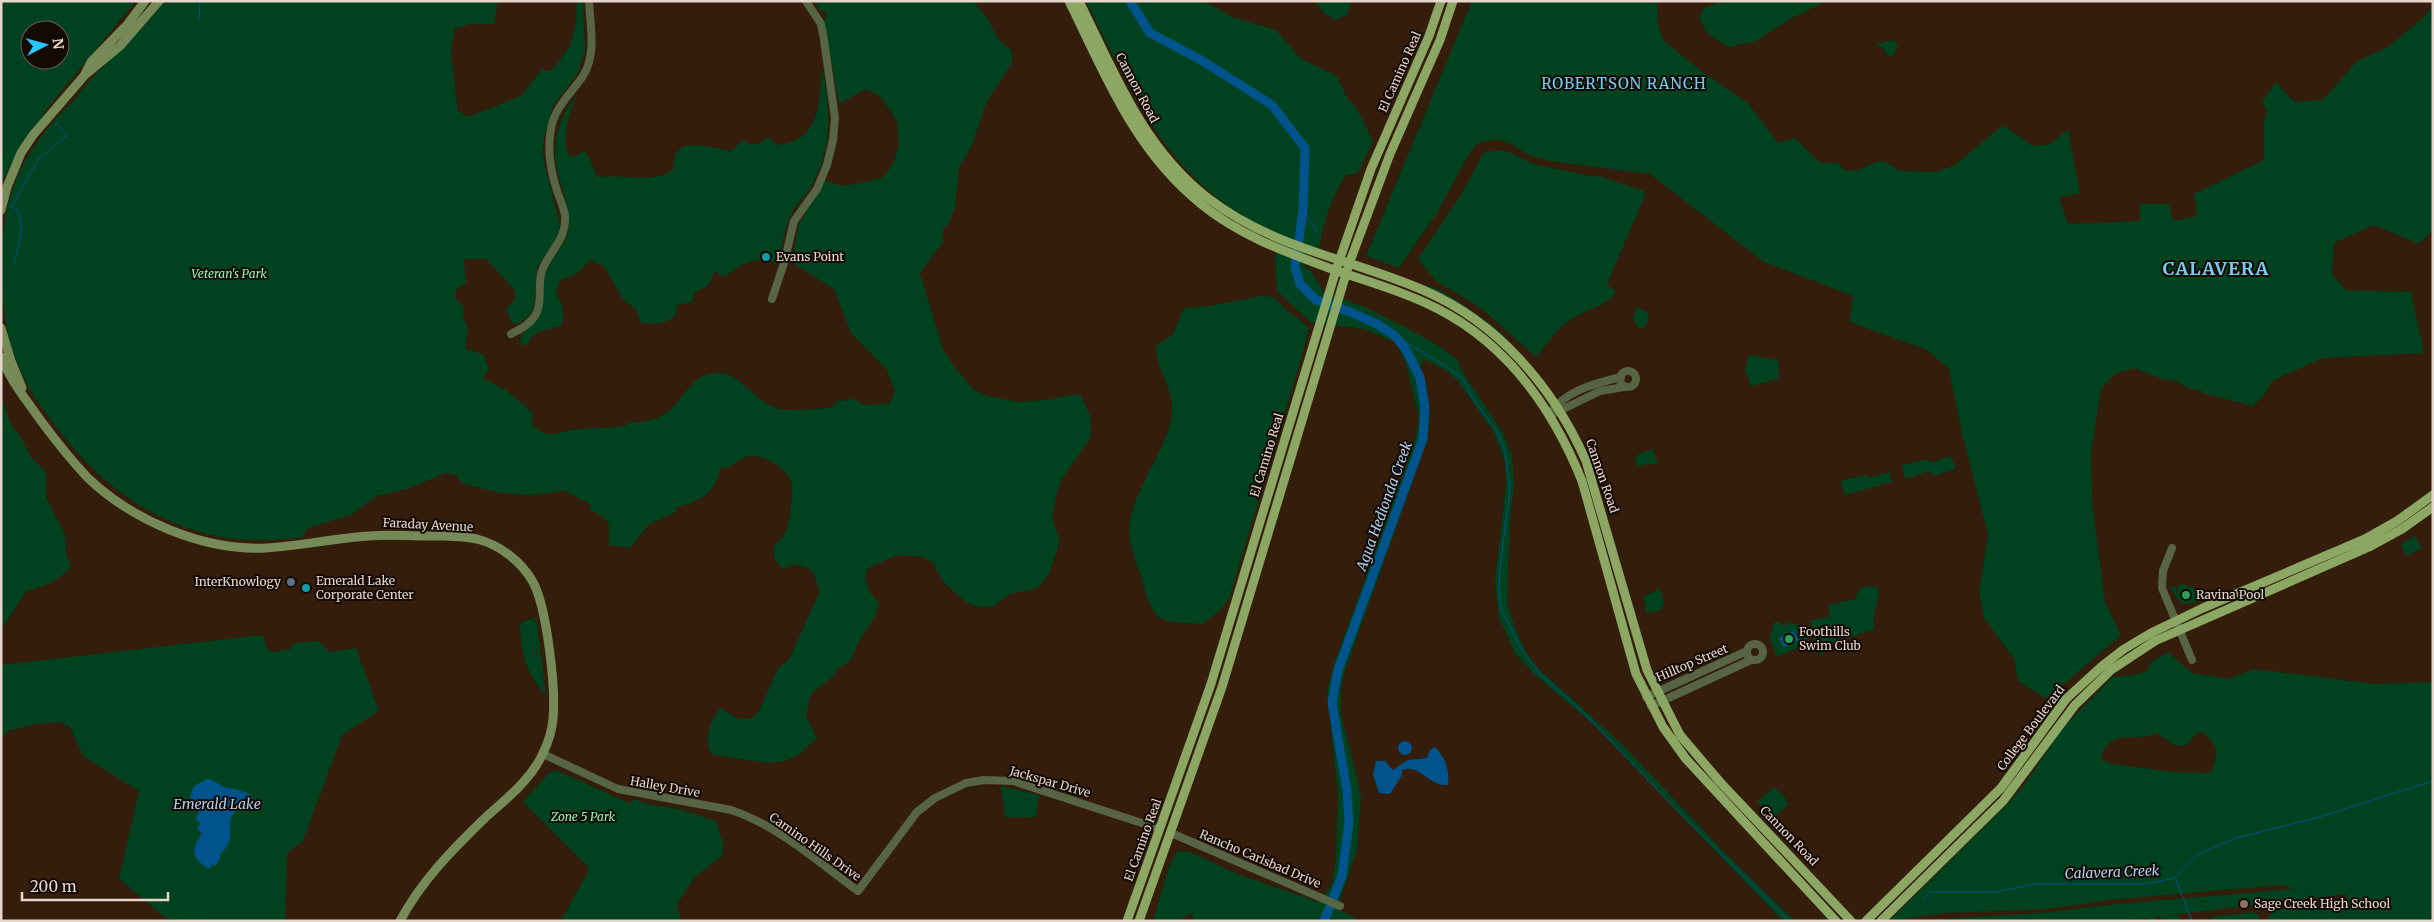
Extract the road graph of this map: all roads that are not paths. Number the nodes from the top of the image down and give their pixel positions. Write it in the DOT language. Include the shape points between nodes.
graph roads {
  1 [pos="145,1"];
  2 [pos="159,1"];
  3 [pos="589,1"];
  4 [pos="806,1"];
  5 [pos="1069,1"];
  6 [pos="1079,1"];
  7 [pos="1441,1"];
  8 [pos="1453,1"];
  9 [pos="84,76"];
  10 [pos="21,153"];
  11 [pos="1,187"];
  12 [pos="1,210"];
  13 [pos="1278,244"];
  14 [pos="1306,255"];
  15 [pos="1339,260"];
  16 [pos="1350,264"];
  17 [pos="1336,270"];
  18 [pos="1346,274"];
  19 [pos="772,299"];
  20 [pos="1,328"];
  21 [pos="511,334"];
  22 [pos="1,357"];
  23 [pos="1621,376"];
  24 [pos="1624,386"];
  25 [pos="25,398"];
  26 [pos="1559,408"];
  27 [pos="1550,414"];
  28 [pos="2433,495"];
  29 [pos="2433,507"];
  30 [pos="2172,548"];
  31 [pos="2177,626"];
  32 [pos="1747,650"];
  33 [pos="1751,660"];
  34 [pos="2192,660"];
  35 [pos="1656,692"];
  36 [pos="1646,697"];
  37 [pos="1661,700"];
  38 [pos="1651,706"];
  39 [pos="543,754"];
  40 [pos="731,810"];
  41 [pos="1160,829"];
  42 [pos="1171,833"];
  43 [pos="858,891"];
  44 [pos="1340,906"];
  45 [pos="400,921"];
  46 [pos="1127,921"];
  47 [pos="1139,921"];
  48 [pos="1836,921"];
  49 [pos="1851,921"];
  50 [pos="1866,921"];
  51 [pos="1881,921"];
  1 -- 9 [label="main road" via="91,62"];
  2 -- 9 [label="main road" via="120,46"];
  3 -- 21 [label="street" via="590,62 552,122 549,140 552,174 565,214 564,231 542,268 536,315 527,325"];
  4 -- 19 [label="street" via="820,24 824,40 835,118 833,140 817,189 794,221"];
  5 -- 13 [label="main road, Cannon Road" via="1120,105 1159,164 1222,220 1250,237"];
  6 -- 13 [label="main road, Cannon Road" via="1128,101 1166,158 1207,198"];
  7 -- 15 [label="main road, El Camino Real" via="1371,169"];
  8 -- 16 [label="main road, El Camino Real" via="1440,40 1387,162"];
  9 -- 10 [label="main road" via="46,117"];
  10 -- 11 [label="main road" via="16,154"];
  10 -- 12 [label="main road"];
  13 -- 14 [label="main road, Cannon Road"];
  14 -- 15 [label="main road, Cannon Road"];
  14 -- 17 [label="main road, Cannon Road"];
  15 -- 16 [label="main road, Cannon Road"];
  15 -- 17 [label="main road, El Camino Real"];
  16 -- 18 [label="main road, El Camino Real"];
  16 -- 26 [label="main road, Cannon Road" via="1424,290 1473,319 1523,362"];
  17 -- 18 [label="main road, Cannon Road"];
  17 -- 41 [label="main road, El Camino Real" via="1211,684"];
  18 -- 27 [label="main road, Cannon Road" via="1401,292 1456,319 1497,350 1520,373"];
  18 -- 42 [label="main road, El Camino Real" via="1222,687"];
  20 -- 25 [label="main road, Faraday Avenue"];
  22 -- 25 [label="main road, Faraday Avenue" via="18,392"];
  23 -- 24 [label="street" via="1620,382"];
  23 -- 24 [label="street" via="1629,371 1636,378 1632,387"];
  23 -- 26 [label="street" via="1579,390"];
  24 -- 26 [label="street" via="1600,391"];
  25 -- 39 [label="main road, Faraday Avenue" via="90,479 123,505 161,526 188,536 246,548 272,548 376,535 464,537 488,542 504,551 532,581 543,613 553,688 552,729"];
  26 -- 27 [label="street"];
  26 -- 35 [label="main road, Cannon Road" via="1573,431 1592,477"];
  27 -- 36 [label="main road, Cannon Road" via="1582,481 1636,674"];
  28 -- 31 [label="main road, College Boulevard" via="2365,539"];
  29 -- 31 [label="main road, College Boulevard" via="2369,547"];
  30 -- 31 [label="street" via="2163,571 2162,588"];
  31 -- 34 [label="street"];
  31 -- 50 [label="main road, College Boulevard" via="2151,632 2124,649 2080,685 2049,721 2001,788"];
  31 -- 51 [label="main road, College Boulevard" via="2131,656 2086,692 2002,801"];
  32 -- 33 [label="street"];
  32 -- 33 [label="street" via="1755,644 1763,650 1759,660"];
  32 -- 35 [label="street, Hilltop Street"];
  33 -- 37 [label="street, Hilltop Street"];
  35 -- 36 [label="street, Hilltop Street"];
  35 -- 37 [label="main road, Cannon Road"];
  36 -- 38 [label="main road, Cannon Road"];
  37 -- 38 [label="street, Hilltop Street"];
  37 -- 49 [label="main road, Cannon Road" via="1694,753"];
  38 -- 48 [label="main road, Cannon Road" via="1686,759"];
  39 -- 40 [label="street, Halley Drive" via="618,789"];
  39 -- 45 [label="main road, Faraday Avenue" via="525,779 443,859 413,897"];
  40 -- 43 [label="street, Camino Hills Drive" via="769,826"];
  41 -- 43 [label="street, Jackspar Drive" via="1013,781 966,783 935,798 917,812"];
  41 -- 46 [label="main road, El Camino Real"];
  42 -- 44 [label="street, Rancho Carlsbad Drive"];
  42 -- 47 [label="main road, El Camino Real"];
}
